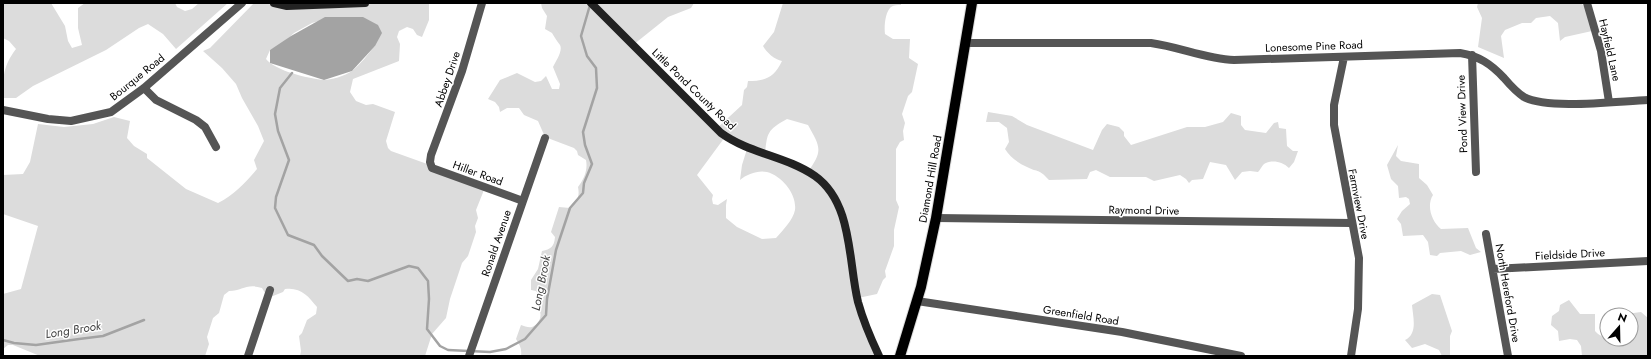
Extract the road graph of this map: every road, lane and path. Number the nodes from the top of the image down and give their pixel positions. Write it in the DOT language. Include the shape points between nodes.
graph roads {
  1 [pos="242,3"];
  2 [pos="274,3"];
  3 [pos="365,3"];
  4 [pos="482,3"];
  5 [pos="591,3"];
  6 [pos="972,3"];
  7 [pos="1587,3"];
  8 [pos="965,43"];
  9 [pos="1472,55"];
  10 [pos="1344,57"];
  11 [pos="144,88"];
  12 [pos="1648,100"];
  13 [pos="1609,102"];
  14 [pos="3,110"];
  15 [pos="545,138"];
  16 [pos="216,147"];
  17 [pos="430,162"];
  18 [pos="1476,172"];
  19 [pos="523,201"];
  20 [pos="936,218"];
  21 [pos="1351,223"];
  22 [pos="1486,234"];
  23 [pos="1648,261"];
  24 [pos="1493,268"];
  25 [pos="270,290"];
  26 [pos="917,300"];
  27 [pos="248,356"];
  28 [pos="469,356"];
  29 [pos="879,356"];
  30 [pos="900,356"];
  31 [pos="1241,356"];
  32 [pos="1351,356"];
  33 [pos="1508,356"];
  1 -- 11 [label="street, Bourque Road"];
  2 -- 3 [label="street" via="287,6"];
  4 -- 17 [label="street, Abbey Drive" via="462,71"];
  5 -- 29 [label="street, Little Pond County Road" via="722,133 739,145 804,169 828,187 844,221 858,303"];
  6 -- 8 [label="main road, Diamond Hill Road"];
  7 -- 13 [label="street, Hayfield Lane" via="1601,51"];
  8 -- 10 [label="street, Lonesome Pine Road" via="1134,42 1166,45 1220,59"];
  8 -- 20 [label="main road, Diamond Hill Road"];
  9 -- 10 [label="street, Lonesome Pine Road" via="1422,53"];
  9 -- 13 [label="street, Lonesome Pine Road" via="1488,64 1522,96 1531,100 1555,104"];
  9 -- 18 [label="street, Pond View Drive"];
  10 -- 21 [label="street, Farmview Drive" via="1334,105 1334,125"];
  11 -- 14 [label="street, Bourque Road" via="111,112 71,121 48,120"];
  11 -- 16 [label="street" via="156,100 205,127"];
  12 -- 13 [label="street, Lonesome Pine Road"];
  15 -- 19 [label="street, Ronald Avenue"];
  17 -- 19 [label="street, Hiller Road" via="432,168"];
  19 -- 28 [label="street, Ronald Avenue"];
  20 -- 21 [label="street, Raymond Drive"];
  20 -- 26 [label="main road, Diamond Hill Road"];
  21 -- 32 [label="street, Farmview Drive" via="1359,258 1360,279"];
  22 -- 24 [label="street, North Hereford Drive"];
  23 -- 24 [label="street, Fieldside Drive"];
  24 -- 33 [label="street, North Hereford Drive"];
  25 -- 27 [label="street"];
  26 -- 30 [label="main road, Diamond Hill Road"];
  26 -- 31 [label="street, Greenfield Road" via="1122,332"];
}
